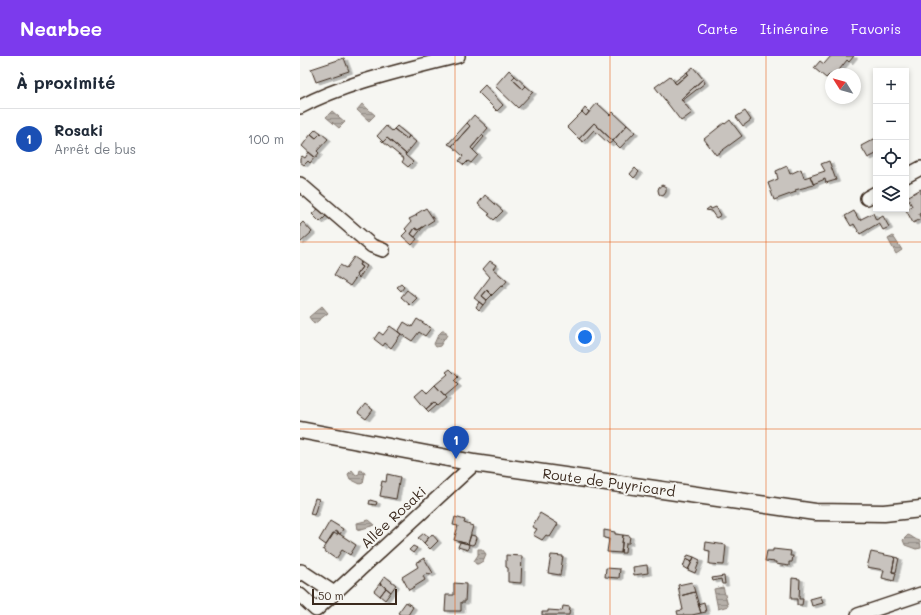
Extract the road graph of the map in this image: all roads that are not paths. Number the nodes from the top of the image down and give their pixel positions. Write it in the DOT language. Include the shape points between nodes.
graph roads {
  1 [pos="458,56"];
  2 [pos="300,107"];
  3 [pos="921,168"];
  4 [pos="909,174"];
  5 [pos="300,184"];
  6 [pos="383,250"];
  7 [pos="300,430"];
  8 [pos="474,462"];
  9 [pos="921,509"];
  10 [pos="300,574"];
  11 [pos="334,593"];
  12 [pos="921,594"];
  13 [pos="300,595"];
  14 [pos="858,615"];
  1 -- 2 [label="street" via="354,84"];
  3 -- 4 [label="street"];
  5 -- 6 [label="street" via="372,246"];
  7 -- 8 [label="main road, Route de Puyricard"];
  8 -- 9 [label="main road, Route de Puyricard" via="816,512 884,513"];
  8 -- 11 [label="street, Allée Rosaki"];
  10 -- 11 [label="street" via="301,571"];
  11 -- 13 [label="street, Allée Rosaki" via="316,610"];
  12 -- 14 [label="street"];
}
